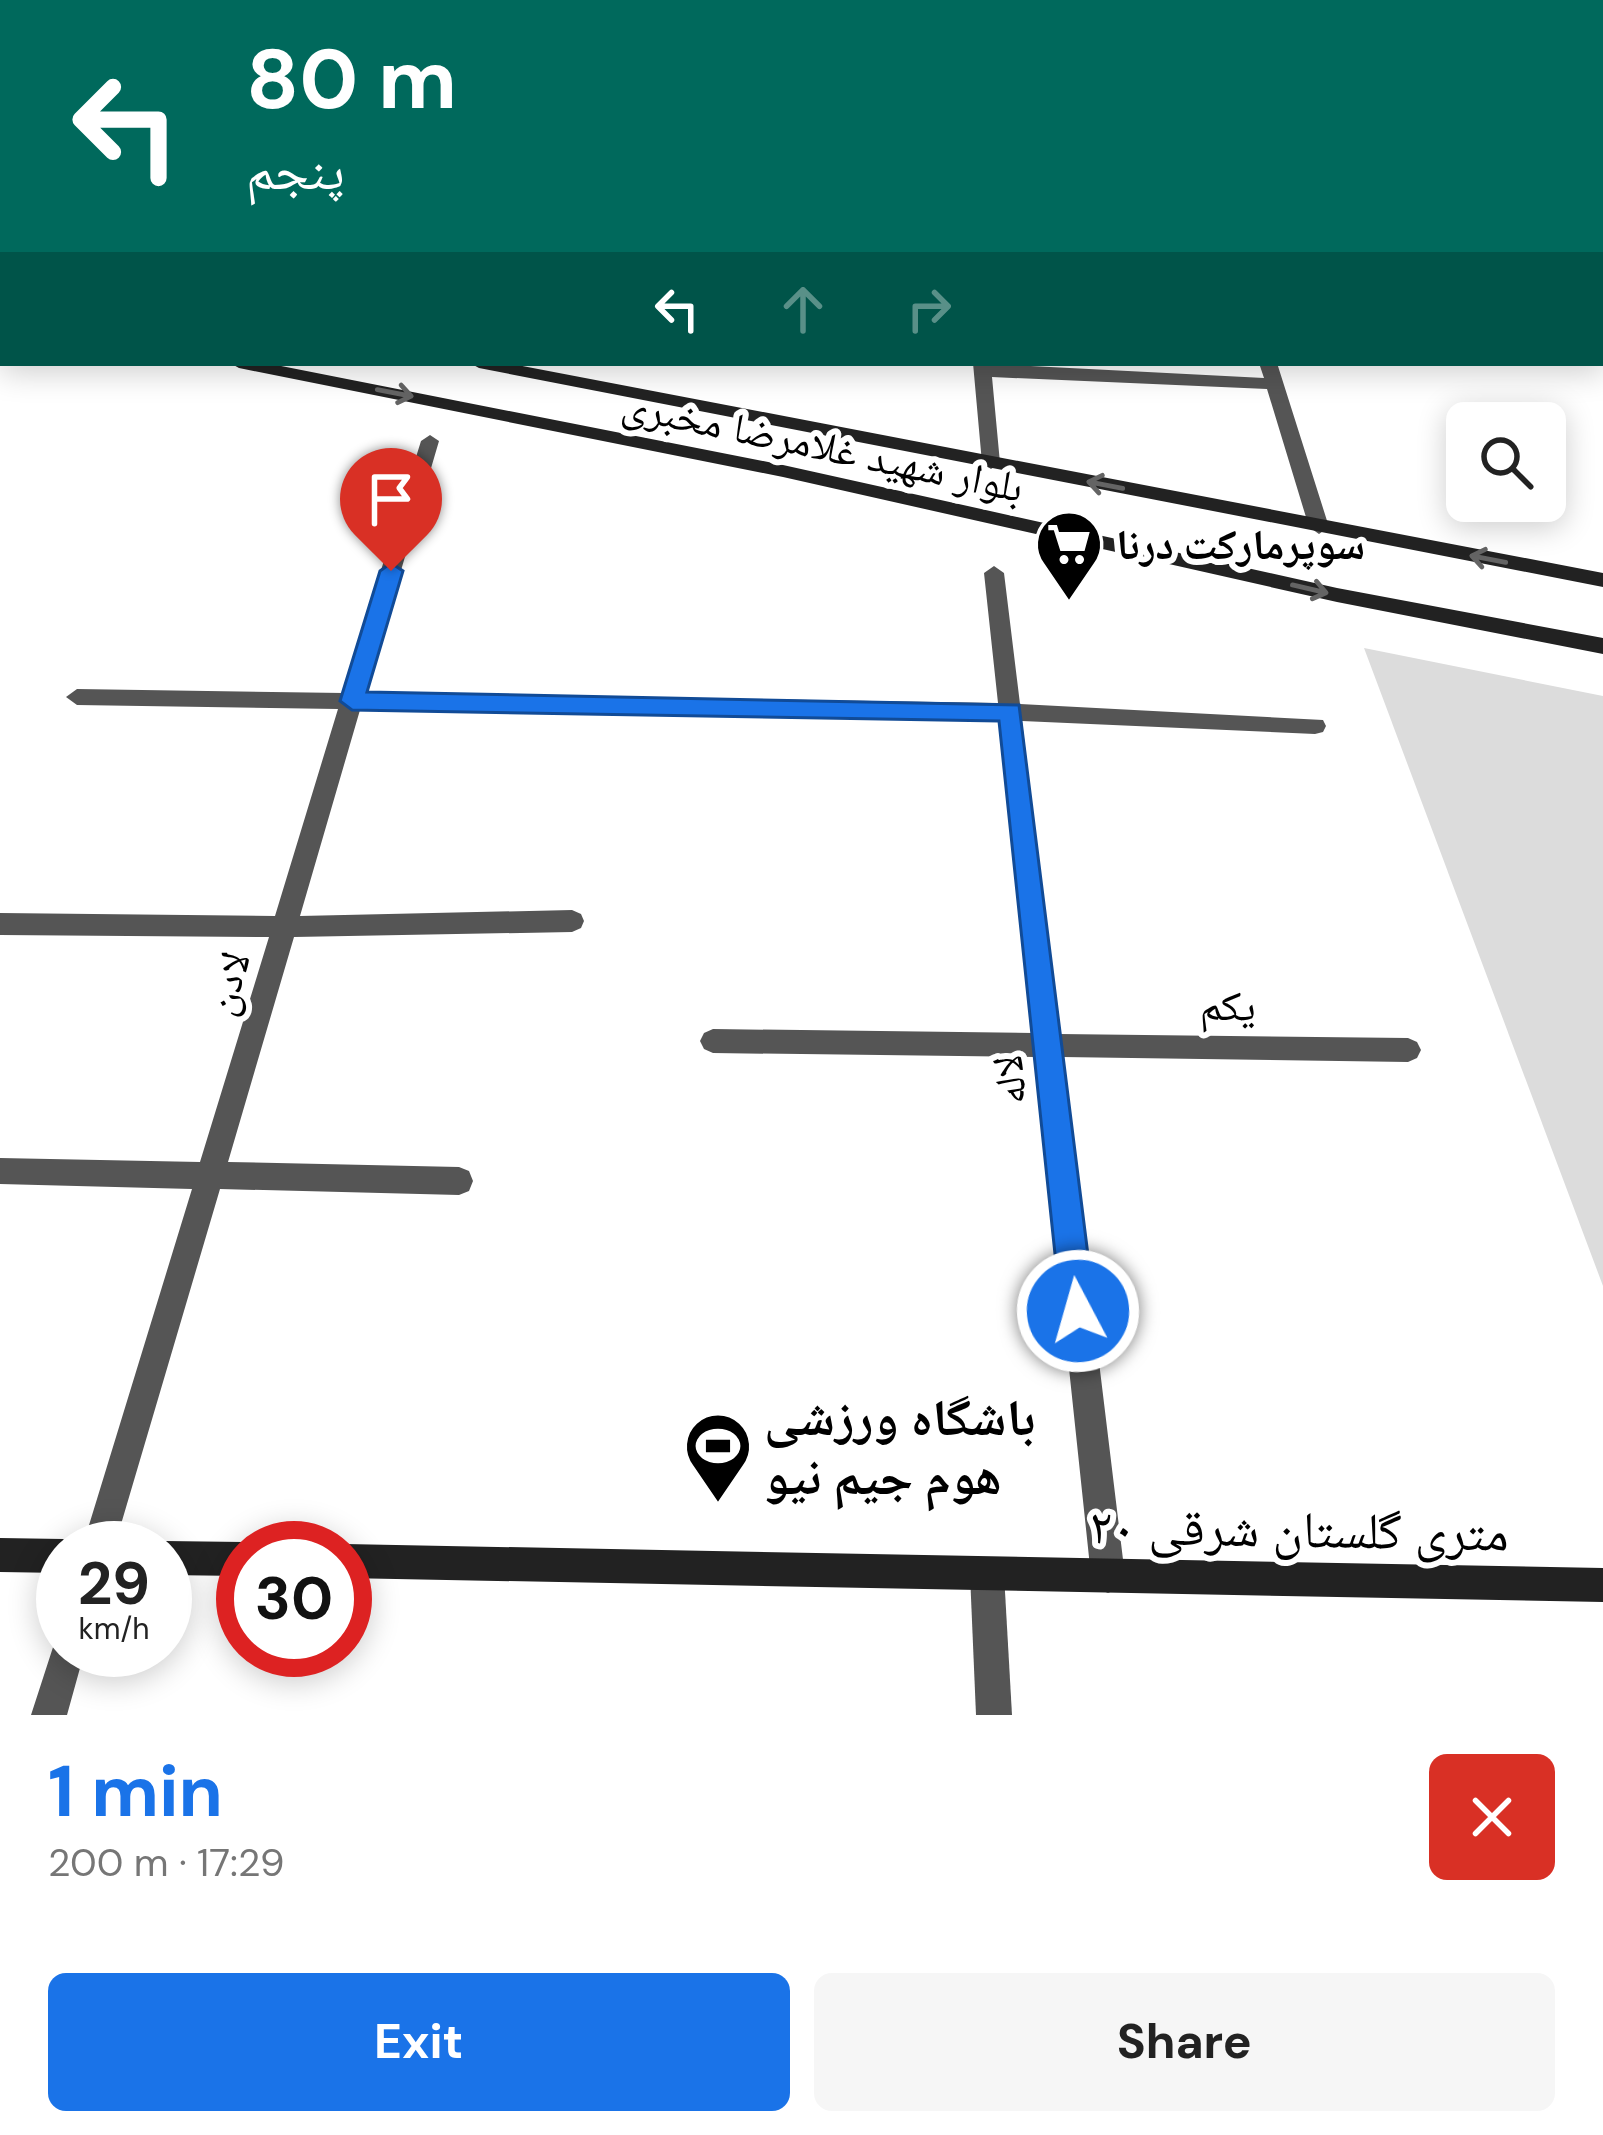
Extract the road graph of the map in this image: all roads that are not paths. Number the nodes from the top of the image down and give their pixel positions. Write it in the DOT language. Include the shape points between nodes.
graph roads {
  1 [pos="254,366"];
  2 [pos="493,366"];
  3 [pos="1269,366"];
  4 [pos="982,367"];
  5 [pos="1274,384"];
  6 [pos="430,441"];
  7 [pos="991,463"];
  8 [pos="1319,527"];
  9 [pos="994,573"];
  10 [pos="1603,580"];
  11 [pos="1603,646"];
  12 [pos="77,697"];
  13 [pos="352,701"];
  14 [pos="1010,712"];
  15 [pos="1315,726"];
  16 [pos="572,921"];
  17 [pos="0,924"];
  18 [pos="284,927"];
  19 [pos="713,1042"];
  20 [pos="1048,1045"];
  21 [pos="1408,1049"];
  22 [pos="0,1171"];
  23 [pos="210,1175"];
  24 [pos="459,1181"];
  25 [pos="106,1521"];
  26 [pos="0,1555"];
  27 [pos="36,1556"];
  28 [pos="372,1563"];
  29 [pos="987,1574"];
  30 [pos="1108,1576"];
  31 [pos="1603,1585"];
  32 [pos="60,1677"];
  33 [pos="49,1715"];
  34 [pos="994,1715"];
  1 -- 11 [label="main road, بلوار شهید غلامرضا مخبری, one-way"];
  2 -- 7 [label="main road, بلوار شهید غلامرضا مخبری"];
  3 -- 5 [label="street"];
  4 -- 5 [label="street"];
  4 -- 7 [label="street"];
  5 -- 8 [label="street"];
  6 -- 13 [label="street, لادن"];
  8 -- 7 [label="main road, بلوار شهید غلامرضا مخبری, one-way"];
  10 -- 8 [label="main road, بلوار شهید غلامرضا مخبری, one-way"];
  9 -- 14 [label="street, لاله"];
  12 -- 13 [label="street"];
  13 -- 14 [label="street"];
  13 -- 18 [label="street, لادن"];
  14 -- 15 [label="street"];
  14 -- 20 [label="street, لاله"];
  16 -- 18 [label="street"];
  17 -- 18 [label="street"];
  18 -- 23 [label="street, لادن"];
  19 -- 20 [label="street, یکم"];
  20 -- 21 [label="street, یکم"];
  20 -- 30 [label="street, لاله"];
  22 -- 23 [label="street"];
  23 -- 24 [label="street"];
  23 -- 25 [label="street, لادن"];
  26 -- 27 [label="main road"];
  28 -- 29 [label="main road, ۲۰ متری گلستان شرقی"];
  29 -- 30 [label="main road, ۲۰ متری گلستان شرقی"];
  29 -- 34 [label="street"];
  30 -- 31 [label="main road, ۲۰ متری گلستان شرقی"];
  32 -- 33 [label="street"];
}
